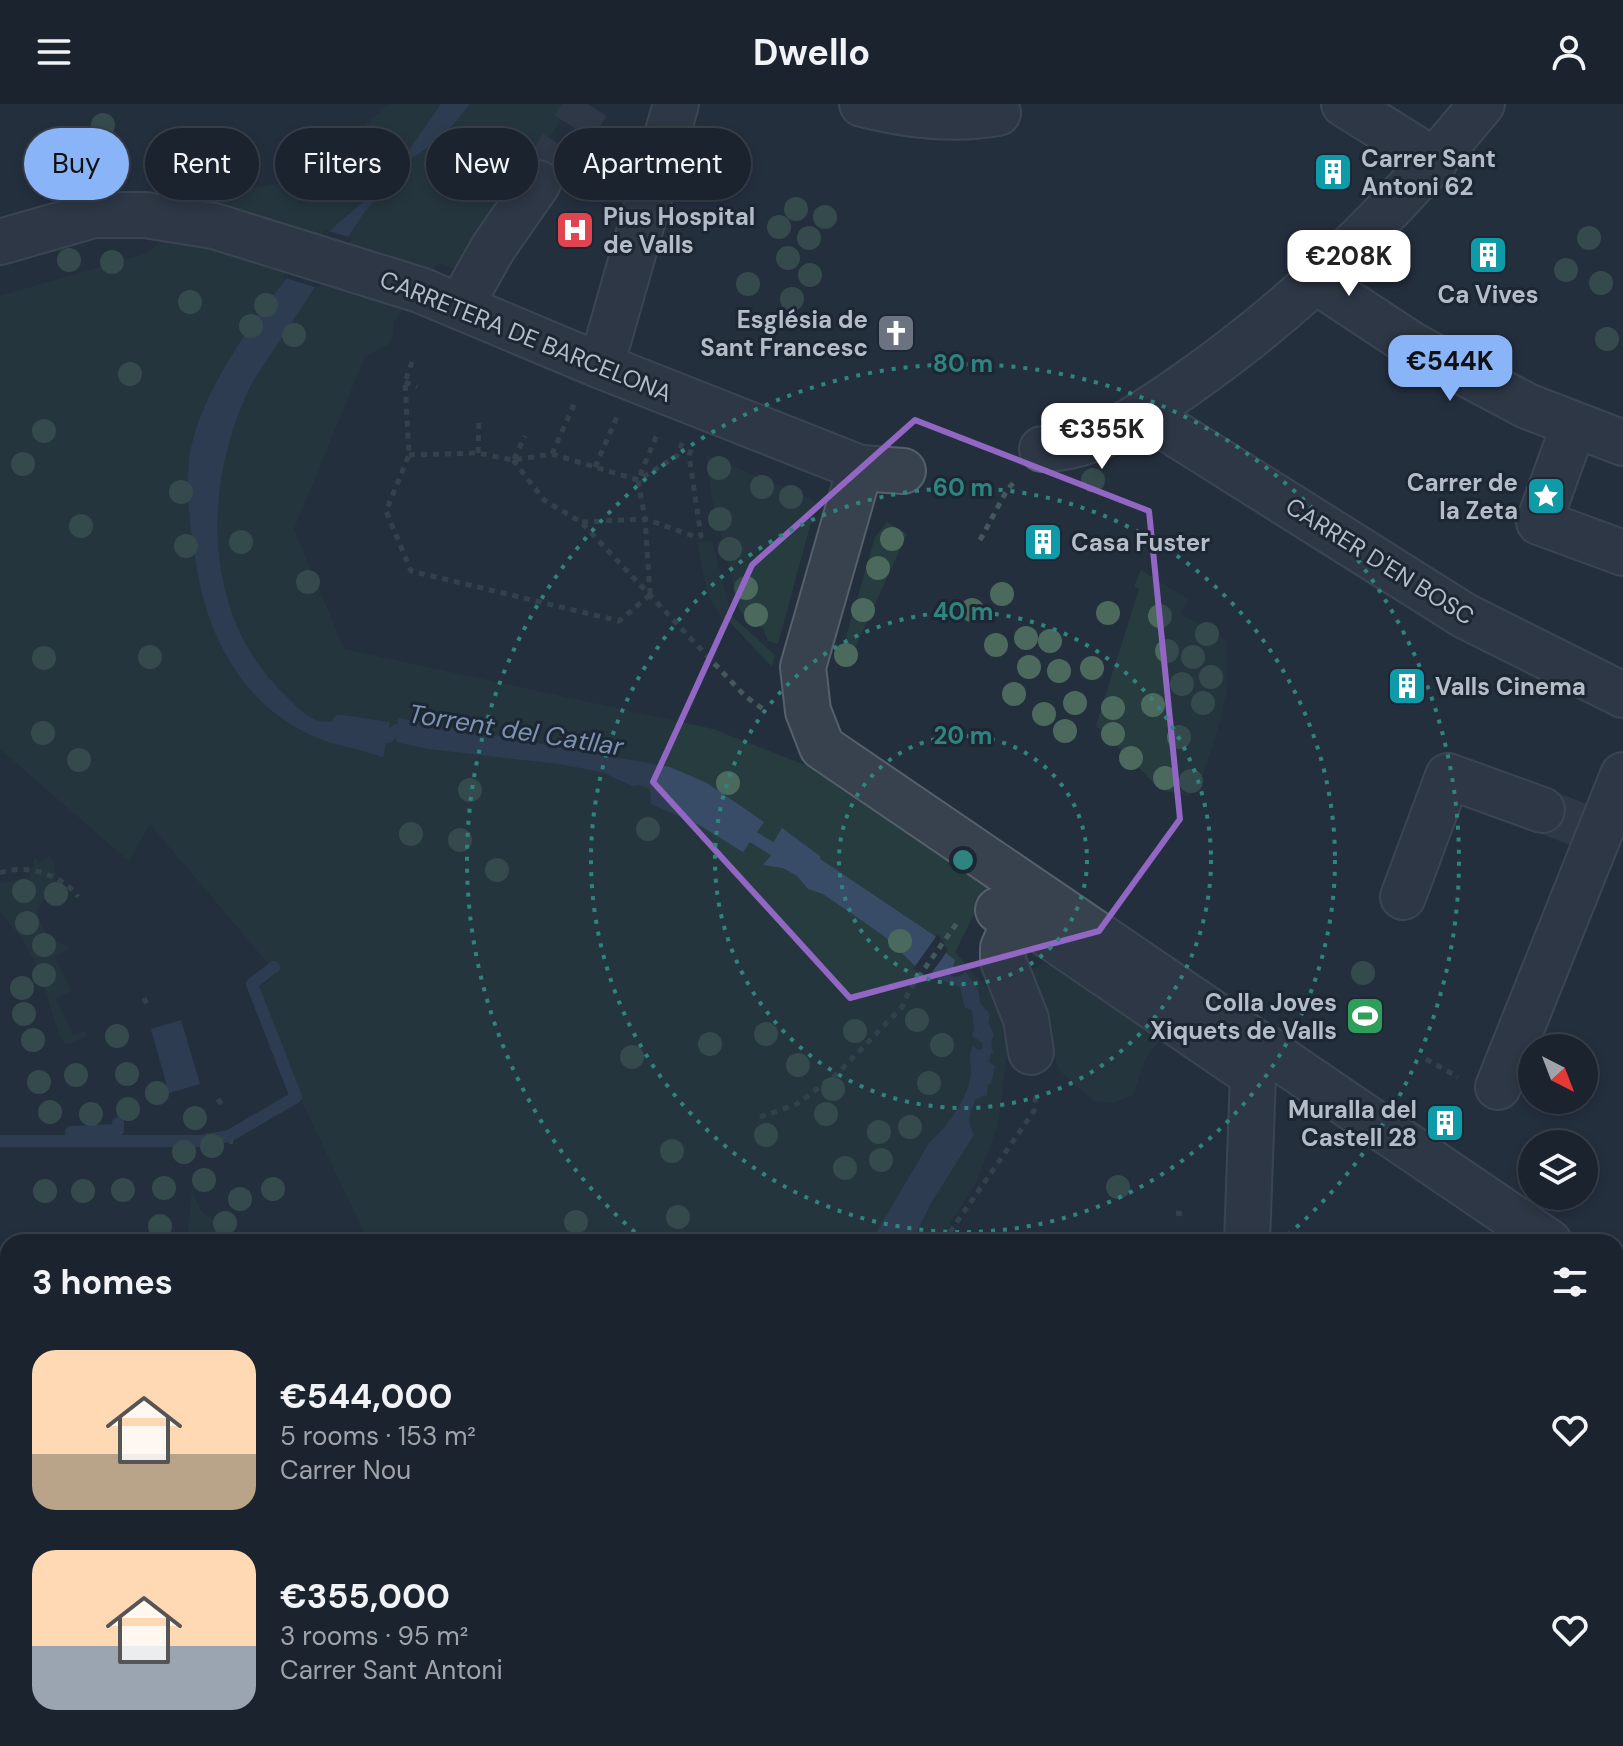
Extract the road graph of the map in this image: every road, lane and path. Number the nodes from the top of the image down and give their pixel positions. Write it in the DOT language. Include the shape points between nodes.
graph roads {
  1 [pos="676,104"];
  2 [pos="1344,104"];
  3 [pos="1482,104"];
  4 [pos="881,107"];
  5 [pos="998,113"];
  6 [pos="1435,161"];
  7 [pos="526,200"];
  8 [pos="0,242"];
  9 [pos="1317,282"];
  10 [pos="461,305"];
  11 [pos="412,362"];
  12 [pos="601,366"];
  13 [pos="405,382"];
  14 [pos="417,387"];
  15 [pos="571,411"];
  16 [pos="1144,414"];
  17 [pos="479,418"];
  18 [pos="1574,425"];
  19 [pos="612,429"];
  20 [pos="658,432"];
  21 [pos="525,436"];
  22 [pos="682,443"];
  23 [pos="1623,443"];
  24 [pos="692,448"];
  25 [pos="1042,449"];
  26 [pos="478,453"];
  27 [pos="552,454"];
  28 [pos="409,455"];
  29 [pos="513,460"];
  30 [pos="595,467"];
  31 [pos="860,468"];
  32 [pos="903,471"];
  33 [pos="638,480"];
  34 [pos="1012,486"];
  35 [pos="645,519"];
  36 [pos="581,522"];
  37 [pos="980,540"];
  38 [pos="1623,553"];
  39 [pos="650,595"];
  40 [pos="1622,693"];
  41 [pos="760,707"];
  42 [pos="1623,775"];
  43 [pos="1542,810"];
  44 [pos="1604,828"];
  45 [pos="0,873"];
  46 [pos="78,897"];
  47 [pos="1403,897"];
  48 [pos="953,928"];
  49 [pos="144,998"];
  50 [pos="148,1006"];
  51 [pos="1031,1052"];
  52 [pos="1239,1053"];
  53 [pos="1498,1087"];
  54 [pos="218,1099"];
  55 [pos="224,1108"];
  56 [pos="760,1117"];
  57 [pos="206,1136"];
  58 [pos="233,1142"];
  59 [pos="1176,1213"];
  60 [pos="1187,1215"];
  61 [pos="949,1234"];
  62 [pos="1247,1234"];
  63 [pos="1530,1234"];
  1 -- 12 [label="street"];
  2 -- 6 [label="street"];
  3 -- 6 [label="street"];
  4 -- 5 [label="street" via="977,116"];
  6 -- 9 [label="street"];
  7 -- 10 [label="street"];
  8 -- 10 [label="street, CARRETERA DE BARCELONA" via="94,215 145,215 214,226"];
  9 -- 16 [label="street" via="1241,346"];
  9 -- 18 [label="street" via="1414,346"];
  10 -- 12 [label="street, CARRETERA DE BARCELONA"];
  11 -- 13 [label="path"];
  12 -- 31 [label="street, CARRETERA DE BARCELONA"];
  13 -- 14 [label="path"];
  13 -- 28 [label="path"];
  15 -- 27 [label="path"];
  16 -- 25 [label="street" via="1065,449"];
  16 -- 40 [label="street, CARRER D'EN BOSC" via="1465,616"];
  17 -- 26 [label="path"];
  18 -- 23 [label="street"];
  18 -- 38 [label="street" via="1539,522"];
  19 -- 30 [label="path"];
  20 -- 33 [label="path"];
  21 -- 29 [label="path"];
  22 -- 33 [label="path" via="677,456"];
  24 -- 35 [label="path" via="701,536"];
  26 -- 28 [label="path"];
  26 -- 29 [label="path"];
  27 -- 29 [label="path"];
  27 -- 30 [label="path"];
  28 -- 39 [label="path" via="386,511 411,571 619,621"];
  29 -- 36 [label="path" via="544,500"];
  30 -- 33 [label="path"];
  31 -- 32 [label="street, CARRETERA DE BARCELONA"];
  31 -- 52 [label="street" via="803,667 808,711 822,747"];
  33 -- 35 [label="path"];
  34 -- 37 [label="path"];
  35 -- 36 [label="path"];
  35 -- 39 [label="path"];
  36 -- 39 [label="path"];
  39 -- 41 [label="path"];
  42 -- 44 [label="street"];
  43 -- 47 [label="street" via="1448,776"];
  44 -- 53 [label="street"];
  45 -- 46 [label="path" via="30,869 70,885"];
  48 -- 56 [label="path" via="902,1007 838,1073 797,1104"];
  49 -- 50 [label="path"];
  51 -- 52 [label="street" via="1026,1019 1003,961 1007,914 1035,926"];
  51 -- 61 [label="path" via="1034,1111"];
  52 -- 62 [label="street"];
  52 -- 63 [label="street"];
  54 -- 55 [label="path"];
  57 -- 58 [label="path"];
  59 -- 60 [label="path"];
}
